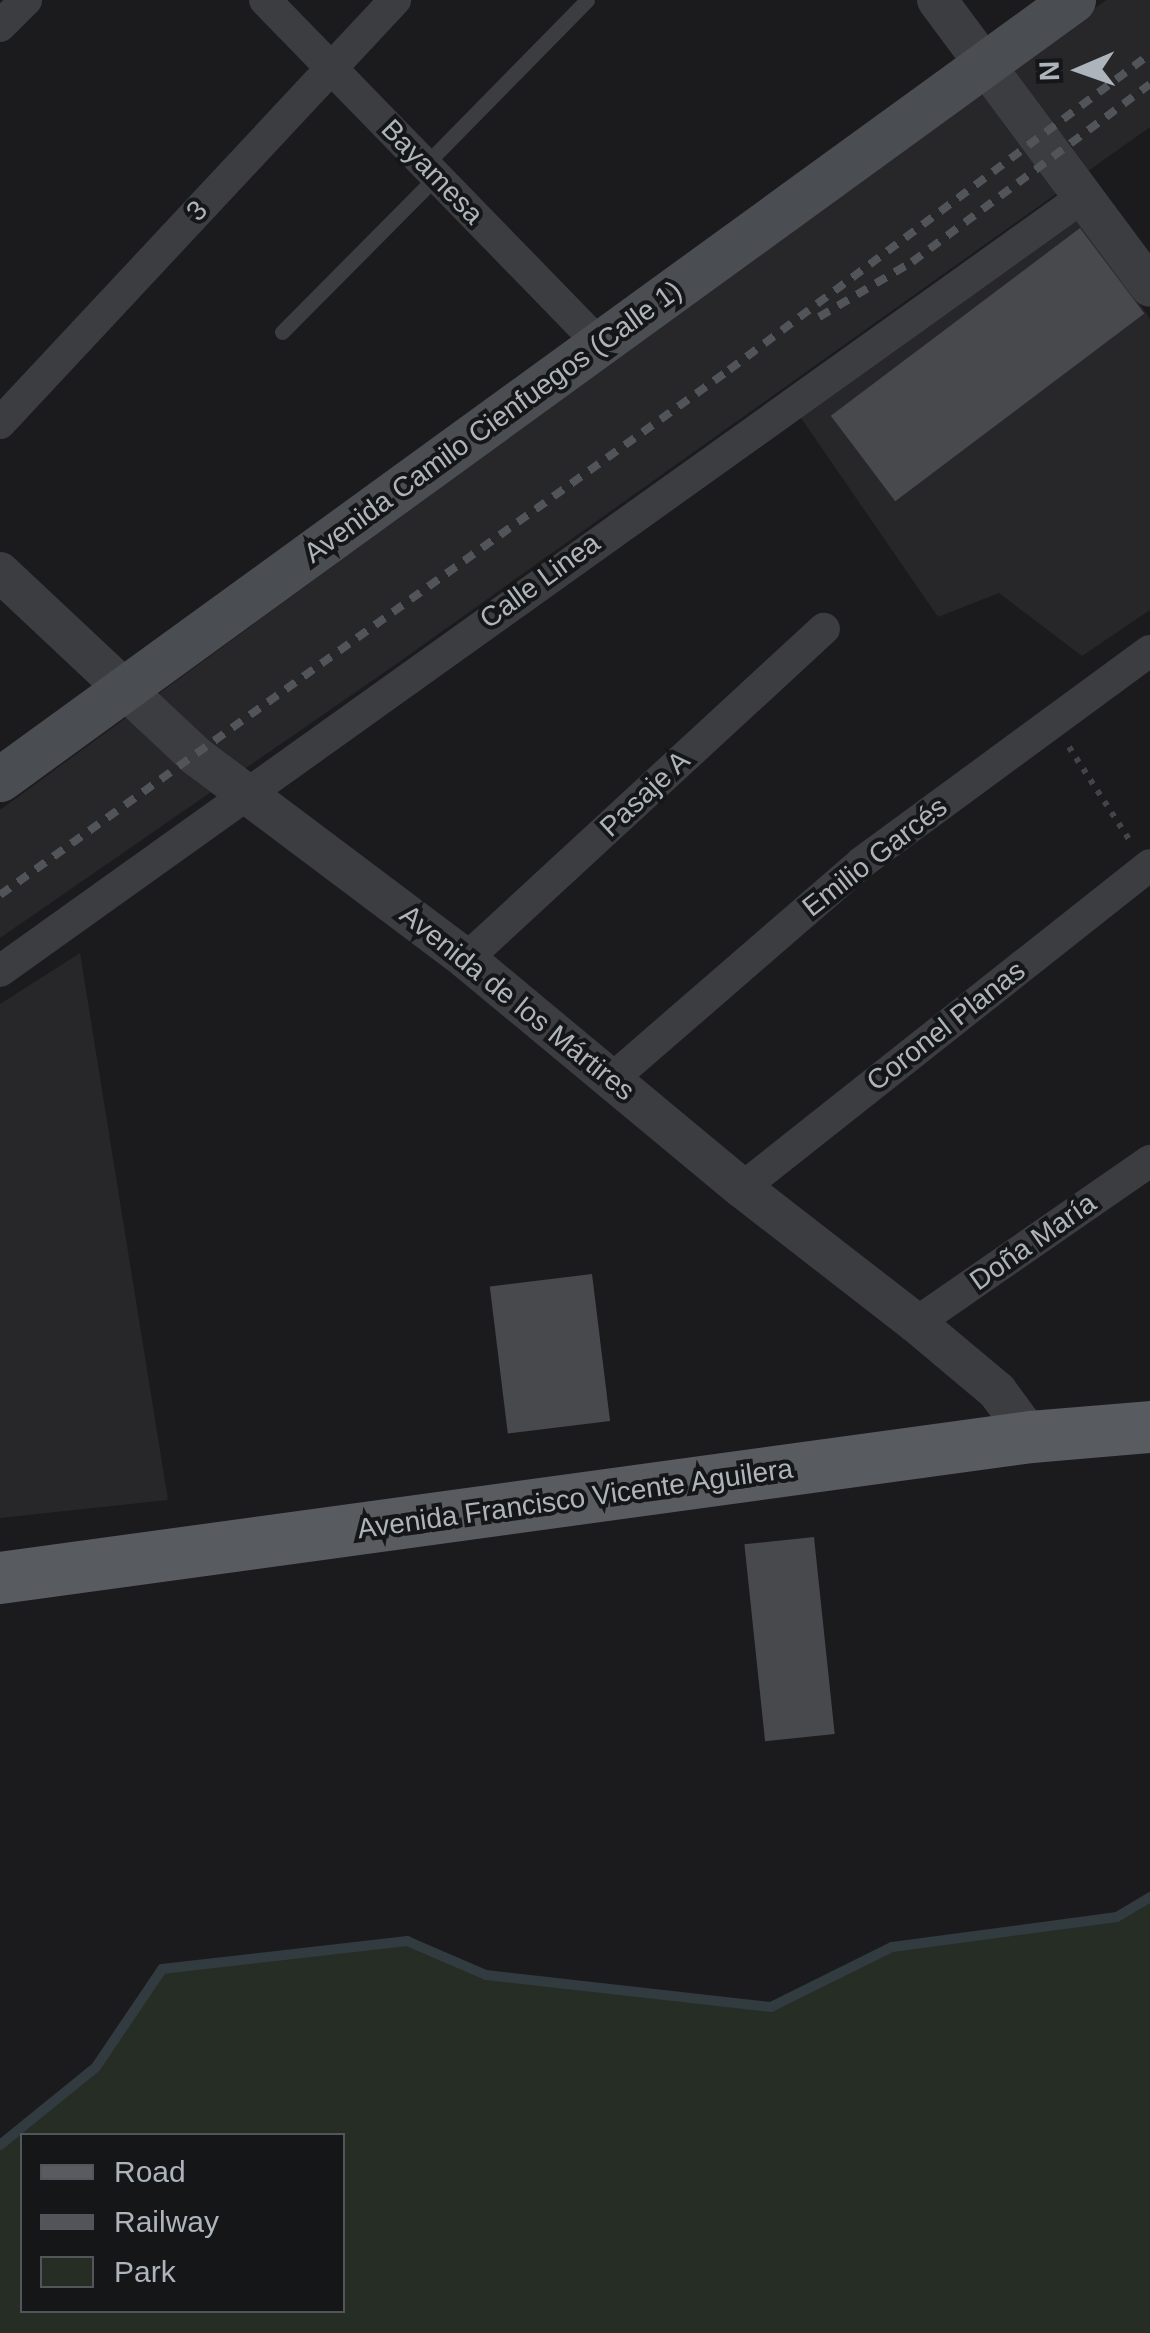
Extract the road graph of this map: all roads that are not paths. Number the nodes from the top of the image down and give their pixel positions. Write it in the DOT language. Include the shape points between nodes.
graph roads {
  1 [pos="26,0"];
  2 [pos="265,0"];
  3 [pos="394,0"];
  4 [pos="587,0"];
  5 [pos="937,0"];
  6 [pos="1073,0"];
  7 [pos="0,26"];
  8 [pos="332,66"];
  9 [pos="987,66"];
  10 [pos="431,171"];
  11 [pos="1084,196"];
  12 [pos="1150,287"];
  13 [pos="282,332"];
  14 [pos="600,344"];
  15 [pos="0,422"];
  16 [pos="0,572"];
  17 [pos="824,630"];
  18 [pos="1150,651"];
  19 [pos="126,688"];
  20 [pos="0,780"];
  21 [pos="244,793"];
  22 [pos="1149,866"];
  23 [pos="466,959"];
  24 [pos="0,971"];
  25 [pos="613,1078"];
  26 [pos="1150,1161"];
  27 [pos="742,1188"];
  28 [pos="916,1323"];
  29 [pos="1150,1427"];
  30 [pos="1031,1437"];
  31 [pos="0,1578"];
  1 -- 7 [label="street"];
  2 -- 8 [label="street, Bayamesa"];
  3 -- 8 [label="street, 3"];
  4 -- 10 [label="lane"];
  5 -- 9 [label="street"];
  6 -- 9 [label="main road, Avenida Camilo Cienfuegos (Calle 1)"];
  8 -- 10 [label="street, Bayamesa"];
  8 -- 15 [label="street, 3"];
  9 -- 11 [label="street"];
  9 -- 14 [label="main road, Avenida Camilo Cienfuegos (Calle 1)"];
  10 -- 13 [label="lane"];
  10 -- 14 [label="street, Bayamesa"];
  11 -- 12 [label="street"];
  11 -- 21 [label="street, Calle Linea"];
  14 -- 19 [label="main road, Avenida Camilo Cienfuegos (Calle 1)"];
  16 -- 19 [label="street, Avenida de los Mártires"];
  17 -- 23 [label="street, Pasaje A"];
  18 -- 25 [label="street, Emilio Garcés" via="861,863"];
  19 -- 20 [label="main road, Avenida Camilo Cienfuegos (Calle 1)"];
  19 -- 21 [label="street, Avenida de los Mártires"];
  21 -- 23 [label="street, Avenida de los Mártires"];
  21 -- 24 [label="street, Calle Linea"];
  22 -- 27 [label="street, Coronel Planas"];
  23 -- 25 [label="street, Avenida de los Mártires"];
  25 -- 27 [label="street, Avenida de los Mártires"];
  26 -- 28 [label="street, Doña María"];
  27 -- 28 [label="street, Avenida de los Mártires"];
  28 -- 30 [label="street, Avenida de los Mártires" via="997,1391"];
  29 -- 30 [label="main road, Avenida Francisco Vicente Aguilera"];
  30 -- 31 [label="main road, Avenida Francisco Vicente Aguilera"];
}
